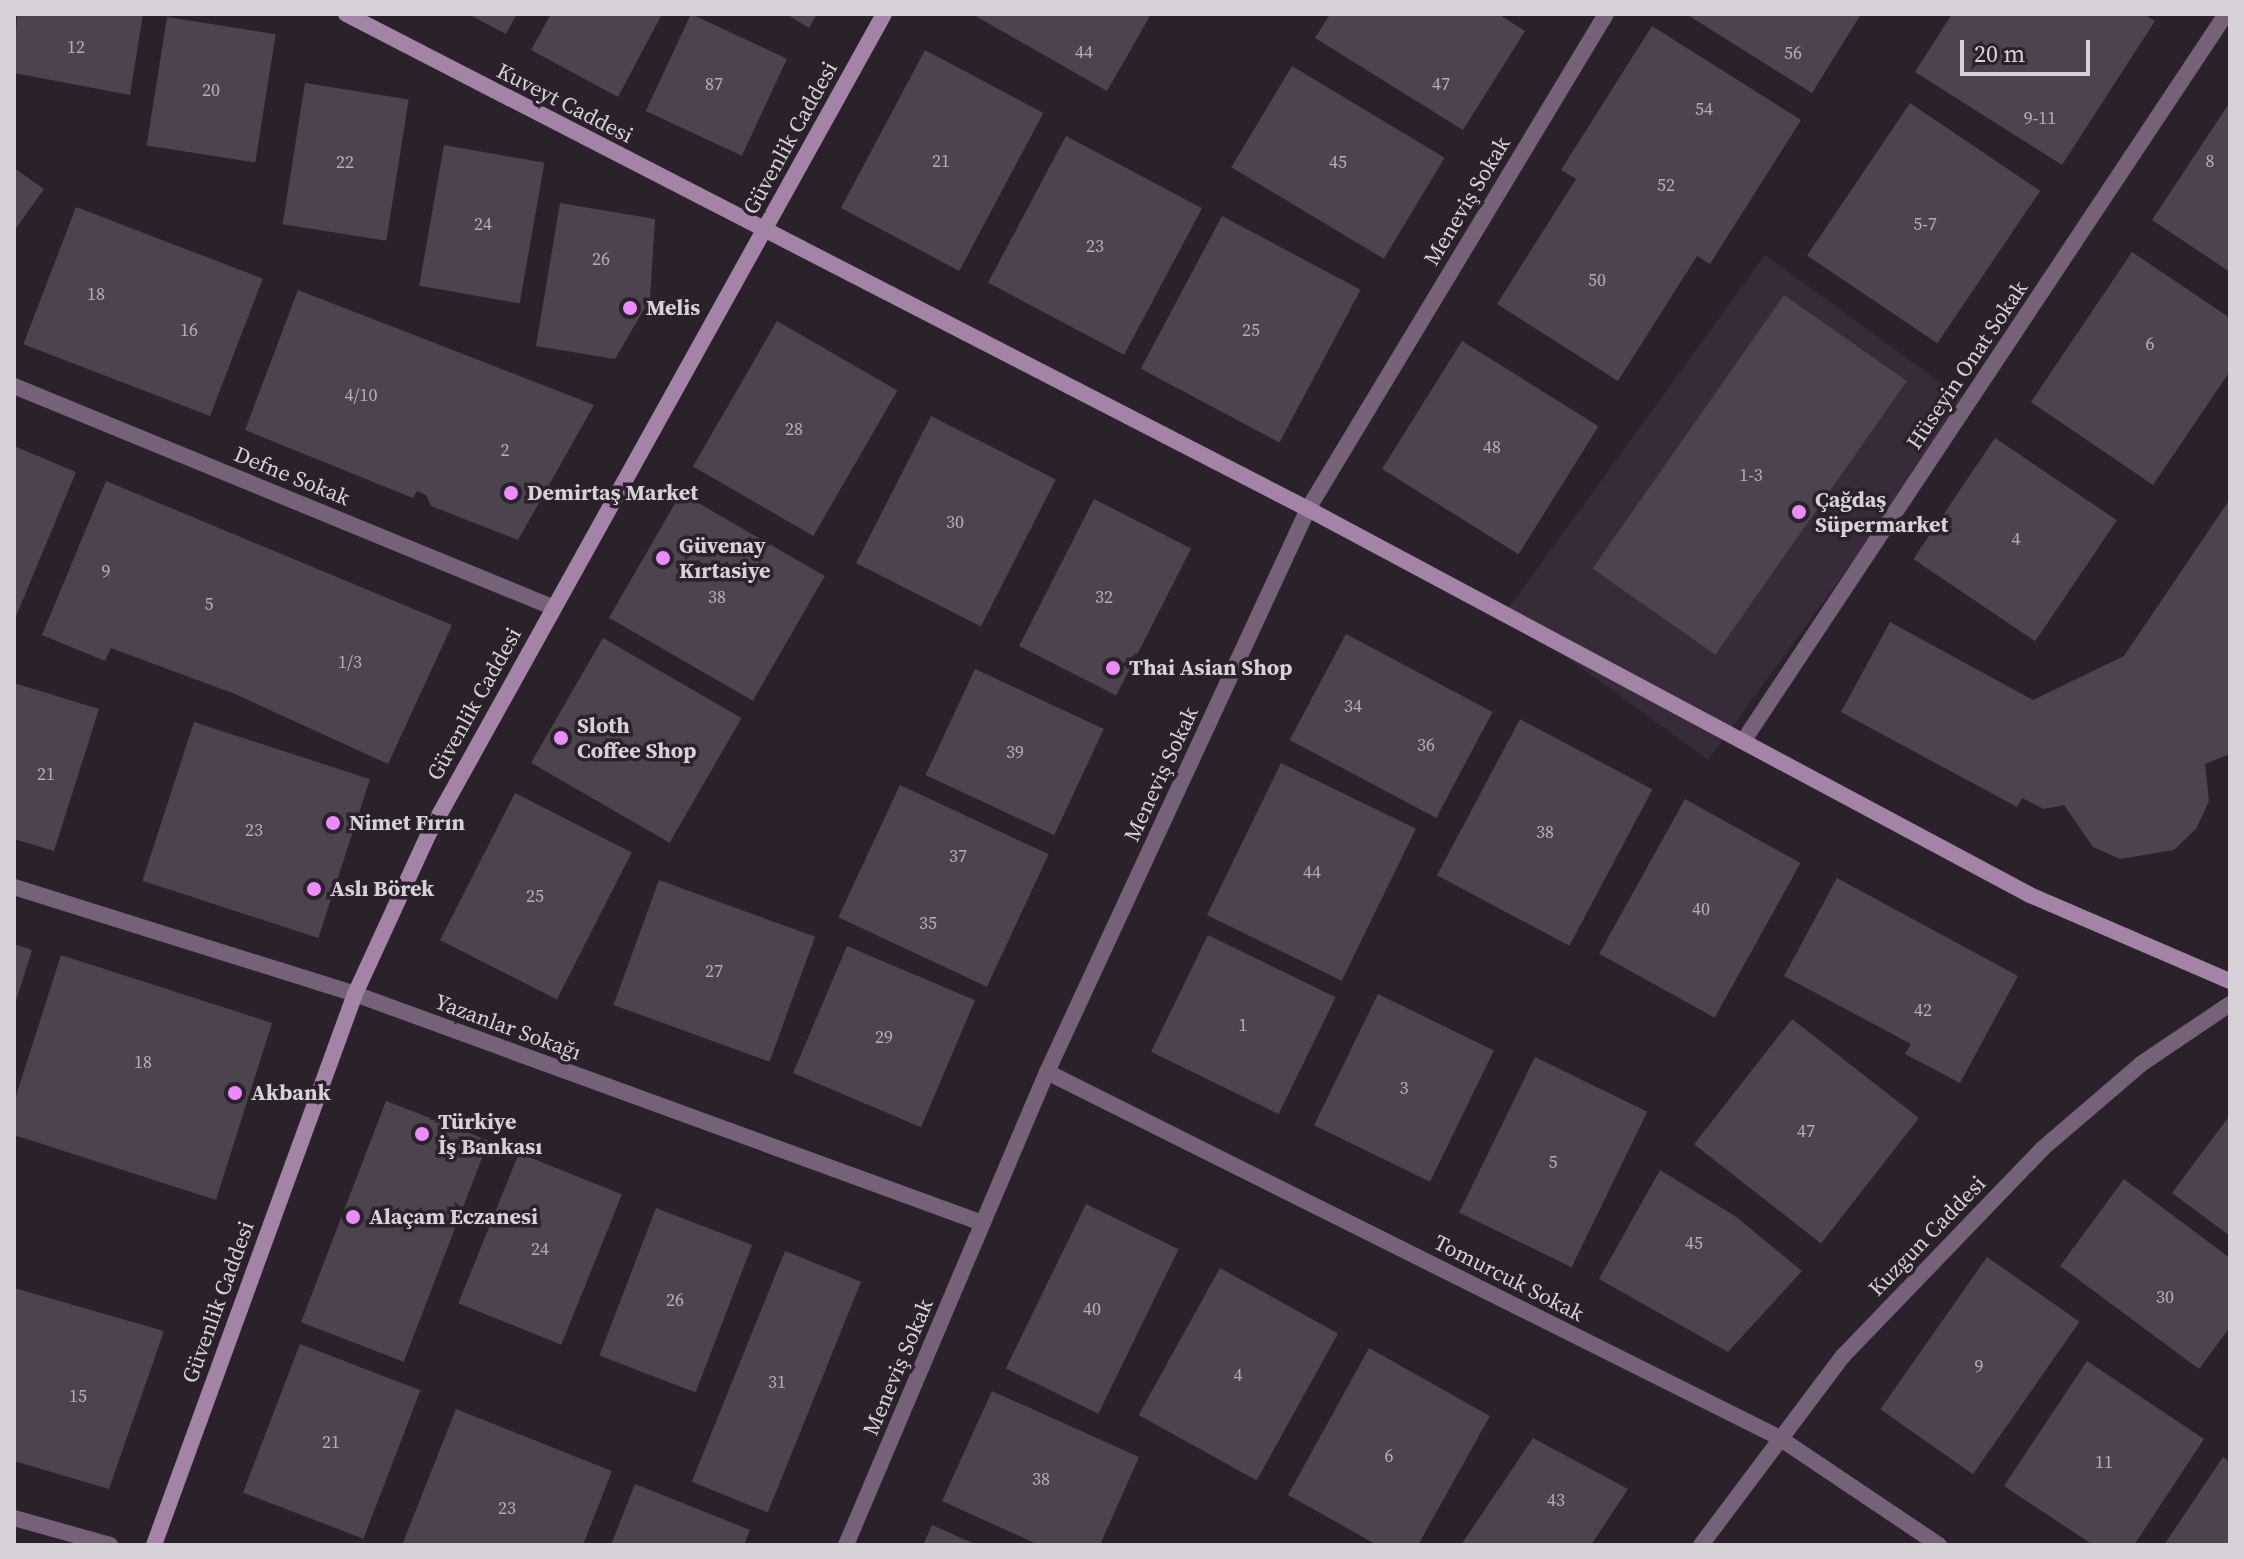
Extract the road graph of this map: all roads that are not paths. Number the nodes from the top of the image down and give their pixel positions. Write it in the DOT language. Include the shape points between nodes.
graph roads {
  1 [pos="346,14"];
  2 [pos="884,14"];
  3 [pos="1606,14"];
  4 [pos="2226,14"];
  5 [pos="764,231"];
  6 [pos="14,386"];
  7 [pos="1308,509"];
  8 [pos="552,607"];
  9 [pos="1744,740"];
  10 [pos="14,887"];
  11 [pos="2230,981"];
  12 [pos="355,994"];
  13 [pos="2230,1004"];
  14 [pos="1047,1072"];
  15 [pos="982,1223"];
  16 [pos="1778,1437"];
  17 [pos="14,1518"];
  18 [pos="110,1545"];
  19 [pos="154,1545"];
  20 [pos="846,1545"];
  21 [pos="1701,1545"];
  22 [pos="1939,1545"];
  1 -- 5 [label="main road, Kuveyt Caddesi"];
  2 -- 5 [label="main road, Güvenlik Caddesi"];
  3 -- 7 [label="street, Meneviş Sokak"];
  4 -- 9 [label="street, Hüseyin Onat Sokak"];
  5 -- 7 [label="main road, Kuveyt Caddesi"];
  5 -- 8 [label="main road, Güvenlik Caddesi"];
  6 -- 8 [label="street, Defne Sokak"];
  7 -- 9 [label="main road, Kuveyt Caddesi"];
  7 -- 14 [label="street, Meneviş Sokak"];
  8 -- 12 [label="main road, Güvenlik Caddesi" via="428,835"];
  9 -- 11 [label="main road, Kuveyt Caddesi" via="2030,895"];
  10 -- 12 [label="street, Yazanlar Sokağı"];
  12 -- 15 [label="street, Yazanlar Sokağı"];
  12 -- 19 [label="main road, Güvenlik Caddesi"];
  13 -- 16 [label="street, Kuzgun Caddesi" via="2141,1064 2042,1149 1843,1356"];
  14 -- 15 [label="street, Meneviş Sokak"];
  14 -- 16 [label="street, Tomurcuk Sokak"];
  15 -- 20 [label="street, Meneviş Sokak"];
  16 -- 21 [label="street, Kuzgun Caddesi"];
  16 -- 22 [label="street, Tomurcuk Sokak"];
  17 -- 18 [label="street"];
}
